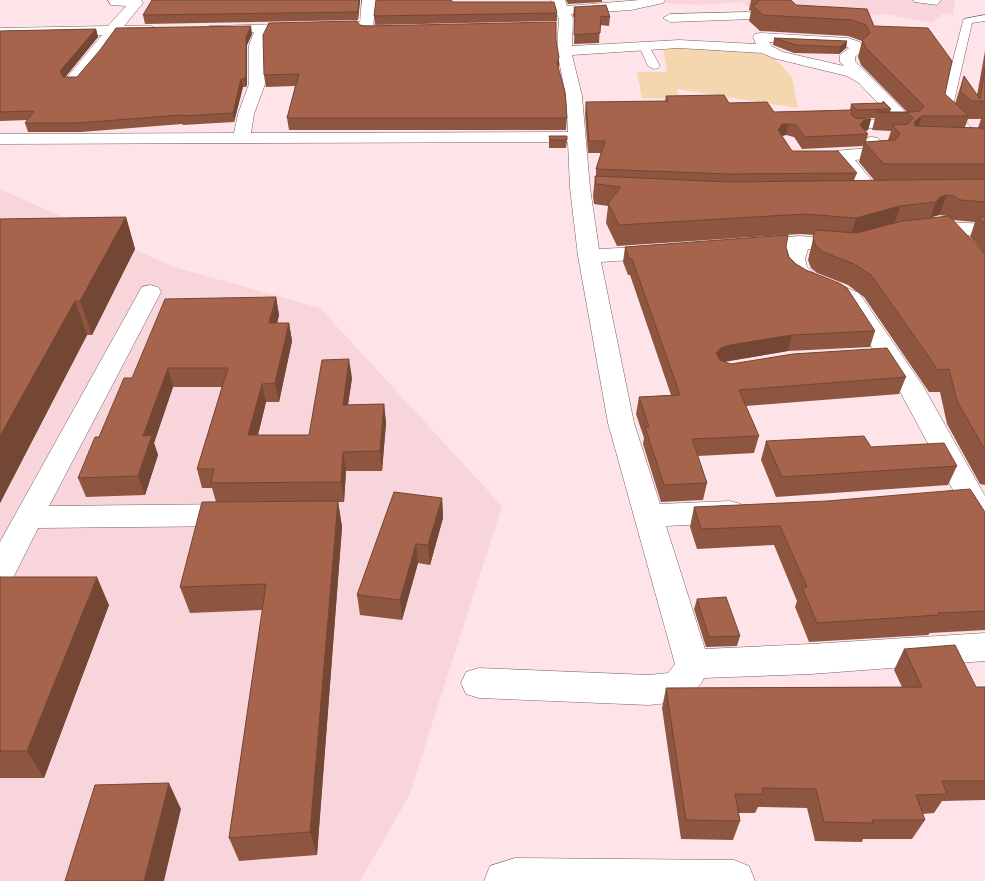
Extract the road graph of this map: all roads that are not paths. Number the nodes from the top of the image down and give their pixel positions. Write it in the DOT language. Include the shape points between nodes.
graph roads {
  1 [pos="369,0"];
  2 [pos="658,0"];
  3 [pos="918,0"];
  4 [pos="936,0"];
  5 [pos="112,3"];
  6 [pos="541,4"];
  7 [pos="604,4"];
  8 [pos="644,4"];
  9 [pos="560,5"];
  10 [pos="748,16"];
  11 [pos="670,18"];
  12 [pos="985,18"];
  13 [pos="93,19"];
  14 [pos="365,26"];
  15 [pos="263,29"];
  16 [pos="168,30"];
  17 [pos="197,30"];
  18 [pos="396,30"];
  19 [pos="80,31"];
  20 [pos="112,31"];
  21 [pos="0,32"];
  22 [pos="679,44"];
  23 [pos="644,46"];
  24 [pos="765,49"];
  25 [pos="564,51"];
  26 [pos="654,66"];
  27 [pos="862,79"];
  28 [pos="72,81"];
  29 [pos="858,124"];
  30 [pos="893,124"];
  31 [pos="962,125"];
  32 [pos="977,125"];
  33 [pos="242,137"];
  34 [pos="577,137"];
  35 [pos="0,139"];
  36 [pos="961,141"];
  37 [pos="982,144"];
  38 [pos="852,193"];
  39 [pos="872,193"];
  40 [pos="891,193"];
  41 [pos="929,211"];
  42 [pos="948,228"];
  43 [pos="985,230"];
  44 [pos="903,233"];
  45 [pos="868,241"];
  46 [pos="800,242"];
  47 [pos="733,247"];
  48 [pos="966,249"];
  49 [pos="675,251"];
  50 [pos="589,256"];
  51 [pos="150,292"];
  52 [pos="888,355"];
  53 [pos="861,356"];
  54 [pos="971,503"];
  55 [pos="752,511"];
  56 [pos="263,515"];
  57 [pos="647,516"];
  58 [pos="28,517"];
  59 [pos="0,573"];
  60 [pos="985,647"];
  61 [pos="692,664"];
  62 [pos="480,683"];
  63 [pos="510,880"];
  64 [pos="734,881"];
  1 -- 14 [label="street"];
  2 -- 8 [label="street"];
  3 -- 4 [label="lane" via="934,3"];
  5 -- 20 [label="street" via="136,3"];
  6 -- 9 [label="street"];
  7 -- 8 [label="street"];
  7 -- 9 [label="street"];
  8 -- 11 [label="street"];
  9 -- 25 [label="street" via="566,19 560,27"];
  10 -- 11 [label="street"];
  11 -- 22 [label="street"];
  12 -- 31 [label="lane" via="968,21 946,111"];
  13 -- 19 [label="street"];
  14 -- 15 [label="street"];
  14 -- 18 [label="street" via="366,31"];
  15 -- 17 [label="street"];
  15 -- 33 [label="street" via="256,45 257,84"];
  16 -- 20 [label="street"];
  19 -- 20 [label="street"];
  19 -- 21 [label="street"];
  20 -- 28 [label="street"];
  22 -- 23 [label="street"];
  22 -- 24 [label="street"];
  23 -- 25 [label="street"];
  23 -- 26 [label="lane"];
  24 -- 27 [label="street" via="852,73"];
  24 -- 27 [label="street" via="760,37 848,42 857,49 849,53 847,59"];
  25 -- 34 [label="street" via="574,96"];
  27 -- 30 [label="street" via="907,124"];
  29 -- 30 [label="street"];
  30 -- 39 [label="street" via="903,137 868,137 883,153 832,155"];
  31 -- 32 [label="lane"];
  31 -- 37 [label="lane"];
  33 -- 34 [label="street"];
  33 -- 35 [label="street"];
  34 -- 50 [label="street" via="589,189"];
  36 -- 37 [label="lane"];
  38 -- 39 [label="street"];
  39 -- 40 [label="street"];
  41 -- 42 [label="street"];
  42 -- 43 [label="street"];
  42 -- 44 [label="street"];
  42 -- 48 [label="street"];
  45 -- 46 [label="street" via="850,246"];
  46 -- 47 [label="street"];
  46 -- 52 [label="street" via="794,259 796,268 804,277 851,298"];
  49 -- 50 [label="street"];
  50 -- 57 [label="street" via="621,423"];
  51 -- 58 [label="street"];
  52 -- 53 [label="street"];
  52 -- 54 [label="street" via="910,386"];
  55 -- 57 [label="street"];
  56 -- 58 [label="street"];
  57 -- 61 [label="street"];
  58 -- 59 [label="street"];
  60 -- 61 [label="street"];
  61 -- 62 [label="street" via="690,674 677,687 649,690"];
  63 -- 64 [label="street"];
}
